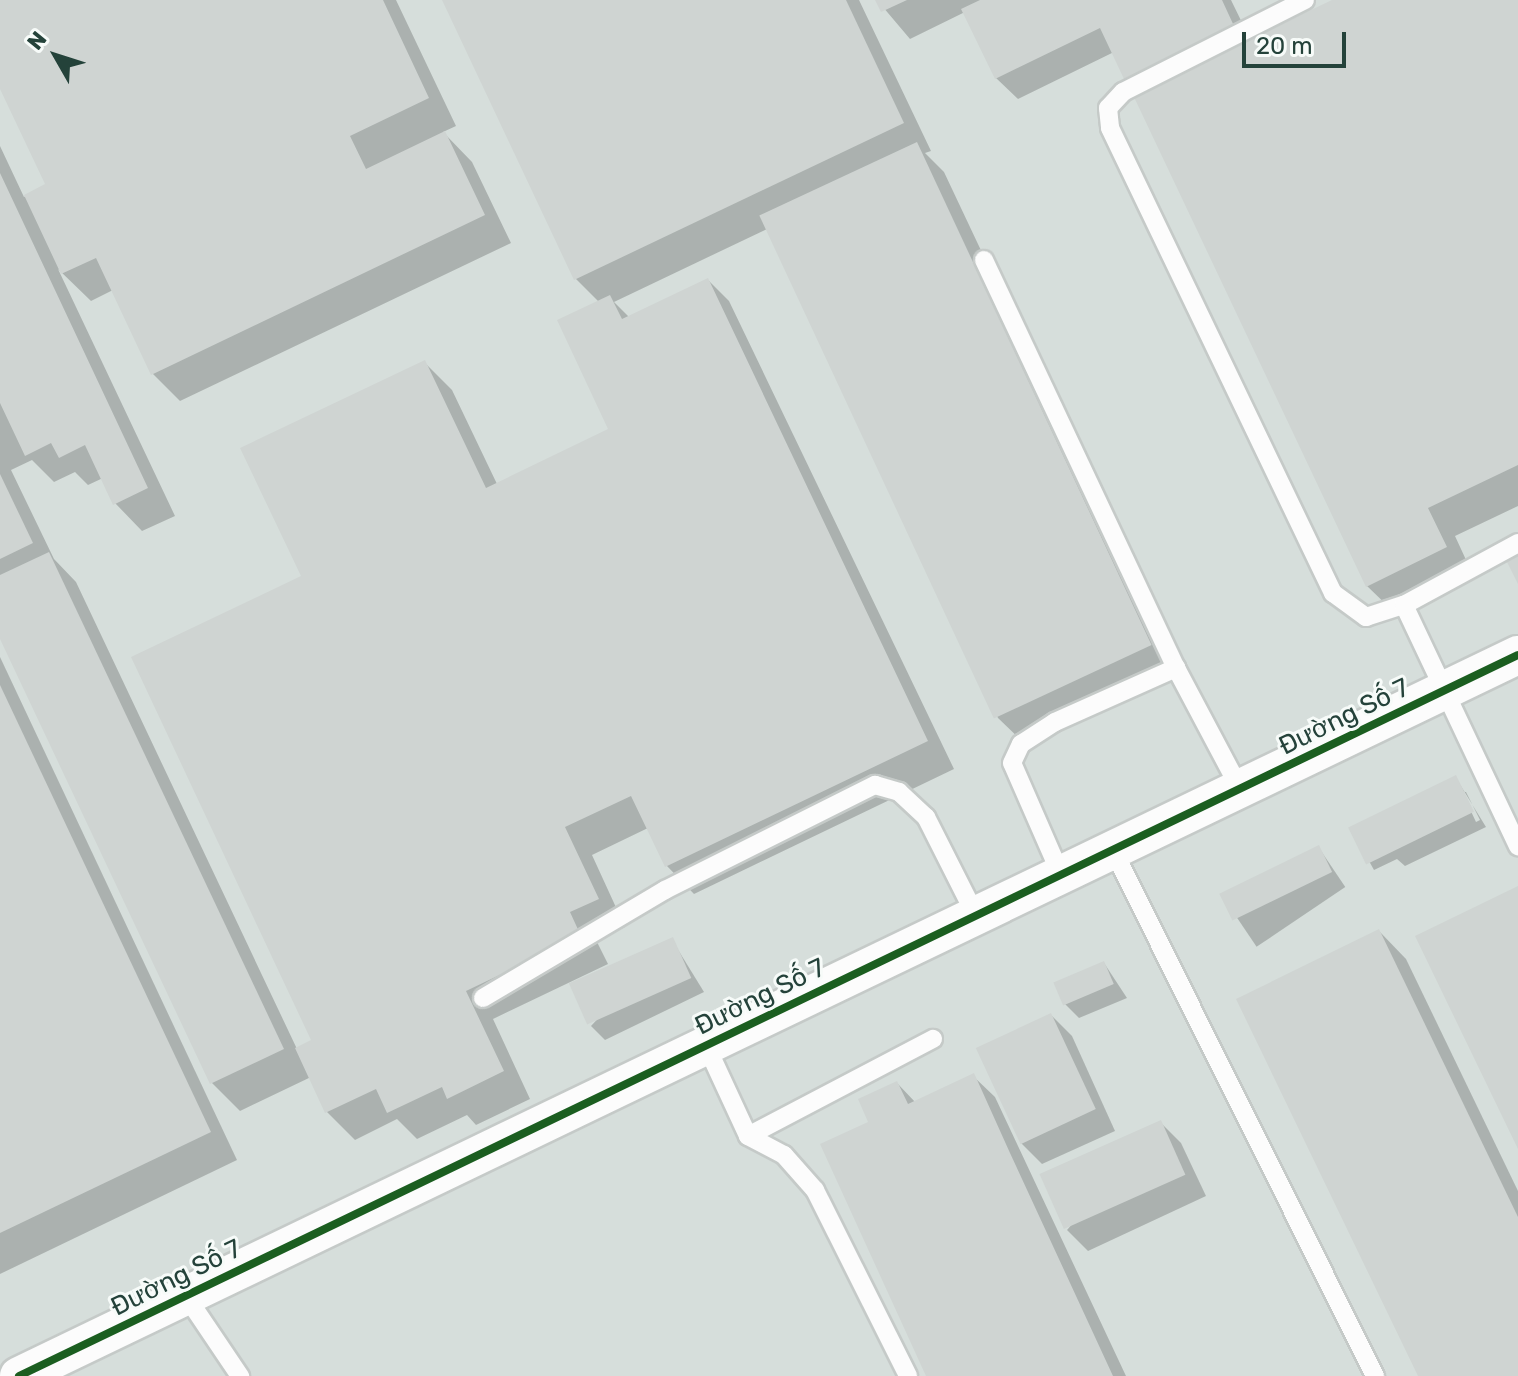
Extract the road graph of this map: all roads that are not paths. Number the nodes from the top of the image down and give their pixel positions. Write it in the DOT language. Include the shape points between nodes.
graph roads {
  1 [pos="1305,0"];
  2 [pos="984,260"];
  3 [pos="1518,543"];
  4 [pos="1404,605"];
  5 [pos="1518,655"];
  6 [pos="1176,668"];
  7 [pos="1442,693"];
  8 [pos="1240,789"];
  9 [pos="1518,846"];
  10 [pos="1113,850"];
  11 [pos="1061,875"];
  12 [pos="976,916"];
  13 [pos="483,998"];
  14 [pos="933,1039"];
  15 [pos="706,1045"];
  16 [pos="748,1136"];
  17 [pos="186,1296"];
  18 [pos="19,1376"];
  19 [pos="240,1376"];
  20 [pos="908,1376"];
  21 [pos="1375,1376"];
  1 -- 4 [label="lane" via="1123,92 1108,108 1110,128 1333,593 1366,617"];
  2 -- 6 [label="lane"];
  3 -- 4 [label="lane"];
  4 -- 7 [label="lane"];
  5 -- 7 [label="street, Đường Số 7"];
  6 -- 8 [label="lane"];
  6 -- 11 [label="lane" via="1021,744 1012,763 1019,788"];
  7 -- 8 [label="street, Đường Số 7"];
  7 -- 9 [label="lane"];
  8 -- 10 [label="street, Đường Số 7"];
  10 -- 11 [label="street, Đường Số 7"];
  10 -- 21 [label="lane"];
  11 -- 12 [label="street, Đường Số 7"];
  12 -- 13 [label="lane" via="926,817 899,792 875,785 665,890"];
  12 -- 15 [label="street, Đường Số 7"];
  14 -- 16 [label="lane"];
  15 -- 16 [label="lane"];
  15 -- 17 [label="street, Đường Số 7"];
  16 -- 20 [label="lane" via="784,1155 815,1190"];
  17 -- 18 [label="street, Đường Số 7"];
  17 -- 19 [label="lane"];
}
